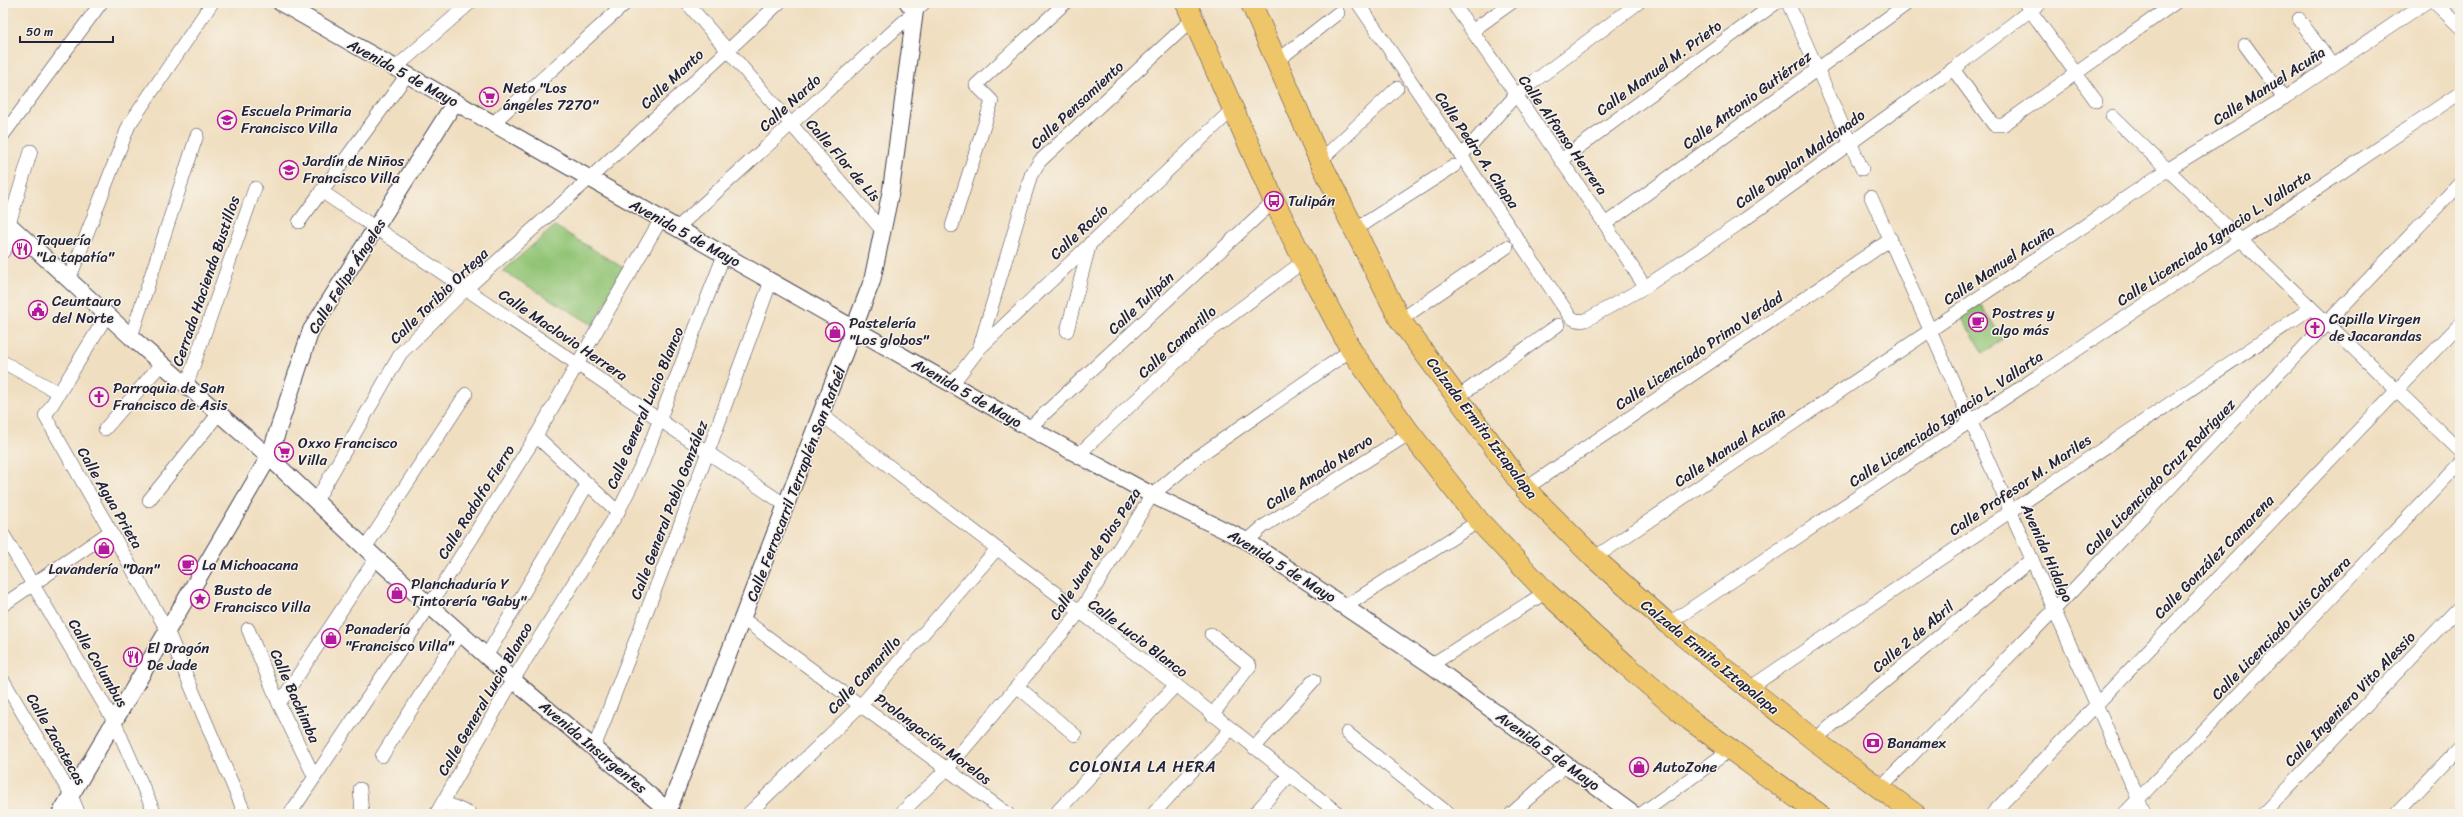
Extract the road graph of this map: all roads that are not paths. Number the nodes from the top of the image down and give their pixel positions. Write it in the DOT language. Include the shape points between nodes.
graph roads {
  1 [pos="101,3"];
  2 [pos="212,3"];
  3 [pos="281,3"];
  4 [pos="470,3"];
  5 [pos="626,3"];
  6 [pos="687,3"];
  7 [pos="779,3"];
  8 [pos="1065,3"];
  9 [pos="1251,3"];
  10 [pos="1358,3"];
  11 [pos="1453,3"];
  12 [pos="1510,3"];
  13 [pos="1638,3"];
  14 [pos="1776,3"];
  15 [pos="1788,3"];
  16 [pos="1908,3"];
  17 [pos="2175,3"];
  18 [pos="2425,3"];
  19 [pos="2435,3"];
  20 [pos="915,5"];
  21 [pos="2032,5"];
  22 [pos="1190,11"];
  23 [pos="1338,13"];
  24 [pos="2299,19"];
  25 [pos="2460,26"];
  26 [pos="1472,31"];
  27 [pos="2246,45"];
  28 [pos="728,49"];
  29 [pos="1277,61"];
  30 [pos="2332,65"];
  31 [pos="1816,68"];
  32 [pos="1953,69"];
  33 [pos="400,72"];
  34 [pos="2076,74"];
  35 [pos="1397,88"];
  36 [pos="2460,93"];
  37 [pos="1516,95"];
  38 [pos="2284,98"];
  39 [pos="2096,101"];
  40 [pos="456,102"];
  41 [pos="1233,109"];
  42 [pos="2112,116"];
  43 [pos="492,124"];
  44 [pos="791,124"];
  45 [pos="3,135"];
  46 [pos="197,135"];
  47 [pos="1850,142"];
  48 [pos="31,151"];
  49 [pos="1462,154"];
  50 [pos="1561,160"];
  51 [pos="1320,161"];
  52 [pos="1454,166"];
  53 [pos="1862,169"];
  54 [pos="2167,170"];
  55 [pos="589,179"];
  56 [pos="2460,183"];
  57 [pos="255,188"];
  58 [pos="321,191"];
  59 [pos="1871,197"];
  60 [pos="1274,201"];
  61 [pos="661,219"];
  62 [pos="299,222"];
  63 [pos="1605,224"];
  64 [pos="9,225"];
  65 [pos="952,226"];
  66 [pos="677,228"];
  67 [pos="375,229"];
  68 [pos="881,229"];
  69 [pos="1353,231"];
  70 [pos="1891,239"];
  71 [pos="2240,240"];
  72 [pos="1090,244"];
  73 [pos="1507,247"];
  74 [pos="3,252"];
  75 [pos="724,255"];
  76 [pos="1304,261"];
  77 [pos="69,280"];
  78 [pos="771,281"];
  79 [pos="1645,287"];
  80 [pos="466,289"];
  81 [pos="2311,308"];
  82 [pos="107,315"];
  83 [pos="1569,315"];
  84 [pos="1400,320"];
  85 [pos="2328,324"];
  86 [pos="2460,324"];
  87 [pos="1558,325"];
  88 [pos="855,330"];
  89 [pos="1932,330"];
  90 [pos="1068,331"];
  91 [pos="132,337"];
  92 [pos="979,349"];
  93 [pos="1351,350"];
  94 [pos="3,362"];
  95 [pos="162,362"];
  96 [pos="578,364"];
  97 [pos="953,383"];
  98 [pos="187,384"];
  99 [pos="2397,390"];
  100 [pos="59,393"];
  101 [pos="466,394"];
  102 [pos="1458,398"];
  103 [pos="220,412"];
  104 [pos="822,415"];
  105 [pos="660,420"];
  106 [pos="1972,422"];
  107 [pos="1029,428"];
  108 [pos="105,429"];
  109 [pos="1410,433"];
  110 [pos="536,436"];
  111 [pos="2460,451"];
  112 [pos="708,452"];
  113 [pos="1078,455"];
  114 [pos="269,457"];
  115 [pos="2460,464"];
  116 [pos="587,485"];
  117 [pos="1525,489"];
  118 [pos="1152,495"];
  119 [pos="149,500"];
  120 [pos="316,501"];
  121 [pos="787,506"];
  122 [pos="2011,511"];
  123 [pos="618,512"];
  124 [pos="1479,521"];
  125 [pos="111,531"];
  126 [pos="3,534"];
  127 [pos="1247,541"];
  128 [pos="996,550"];
  129 [pos="371,553"];
  130 [pos="1594,558"];
  131 [pos="2032,559"];
  132 [pos="33,586"];
  133 [pos="1546,592"];
  134 [pos="3,605"];
  135 [pos="430,605"];
  136 [pos="1346,606"];
  137 [pos="2460,606"];
  138 [pos="2055,609"];
  139 [pos="1079,613"];
  140 [pos="744,619"];
  141 [pos="1668,624"];
  142 [pos="248,629"];
  143 [pos="167,630"];
  144 [pos="460,632"];
  145 [pos="1211,634"];
  146 [pos="487,655"];
  147 [pos="1431,665"];
  148 [pos="3,680"];
  149 [pos="513,680"];
  150 [pos="1314,680"];
  151 [pos="1176,685"];
  152 [pos="1018,687"];
  153 [pos="1748,689"];
  154 [pos="279,704"];
  155 [pos="2096,704"];
  156 [pos="861,705"];
  157 [pos="1212,715"];
  158 [pos="115,723"];
  159 [pos="1230,730"];
  160 [pos="1347,733"];
  161 [pos="1075,734"];
  162 [pos="1814,740"];
  163 [pos="2460,747"];
  164 [pos="594,748"];
  165 [pos="1254,748"];
  166 [pos="1730,750"];
  167 [pos="382,756"];
  168 [pos="1567,764"];
  169 [pos="947,769"];
  170 [pos="314,776"];
  171 [pos="1289,776"];
  172 [pos="360,789"];
  173 [pos="1879,789"];
  174 [pos="71,795"];
  175 [pos="2138,799"];
  176 [pos="443,802"];
  177 [pos="295,810"];
  178 [pos="669,813"];
  179 [pos="60,814"];
  180 [pos="78,814"];
  181 [pos="156,814"];
  182 [pos="245,814"];
  183 [pos="362,814"];
  184 [pos="436,814"];
  185 [pos="470,814"];
  186 [pos="748,814"];
  187 [pos="900,814"];
  188 [pos="1008,814"];
  189 [pos="1055,814"];
  190 [pos="1152,814"];
  191 [pos="1254,814"];
  192 [pos="1339,814"];
  193 [pos="1449,814"];
  194 [pos="1511,814"];
  195 [pos="1633,814"];
  196 [pos="1641,814"];
  197 [pos="1819,814"];
  198 [pos="1915,814"];
  199 [pos="1992,814"];
  200 [pos="2124,814"];
  201 [pos="2145,814"];
  202 [pos="2263,814"];
  203 [pos="2396,814"];
  1 -- 45 [label="street"];
  2 -- 77 [label="street" via="129,125"];
  3 -- 33 [label="street, Avenida 5 de Mayo"];
  4 -- 33 [label="street"];
  5 -- 43 [label="street"];
  6 -- 28 [label="street, Calle Flor de Lis"];
  7 -- 28 [label="street, Calle Manto"];
  8 -- 65 [label="street" via="976,85 992,101"];
  9 -- 29 [label="main road, Calzada Ermita Iztapalapa"];
  10 -- 49 [label="street, Calle Pedro A. Chapa"];
  11 -- 26 [label="street, Calle Alfonso Herrera"];
  12 -- 26 [label="street"];
  13 -- 37 [label="street"];
  14 -- 50 [label="street, Calle Manuel M. Prieto"];
  15 -- 31 [label="street"];
  16 -- 31 [label="street, Calle Antonio Gutiérrez"];
  17 -- 34 [label="street"];
  18 -- 30 [label="street, Calle Manuel Acuña"];
  19 -- 25 [label="street"];
  20 -- 44 [label="street, Calle Nardo"];
  20 -- 68 [label="street, Calle Ferrocarril Terraplén San Rafaél" via="894,170"];
  21 -- 32 [label="street, Calle Duplan Maldonado"];
  21 -- 34 [label="street"];
  22 -- 41 [label="main road"];
  22 -- 92 [label="street, Calle Pensamiento" via="1040,161 1031,175"];
  23 -- 29 [label="street"];
  24 -- 30 [label="street"];
  26 -- 37 [label="street, Calle Alfonso Herrera"];
  27 -- 38 [label="street"];
  28 -- 44 [label="street, Calle Flor de Lis"];
  28 -- 55 [label="street, Calle Manto"];
  29 -- 51 [label="main road, Calzada Ermita Iztapalapa"];
  30 -- 38 [label="street, Calle Manuel Acuña"];
  31 -- 47 [label="street"];
  31 -- 63 [label="street, Calle Antonio Gutiérrez"];
  32 -- 34 [label="street" via="1994,125 2003,125"];
  32 -- 47 [label="street, Calle Duplan Maldonado"];
  33 -- 40 [label="street, Avenida 5 de Mayo"];
  33 -- 58 [label="street"];
  34 -- 39 [label="street"];
  35 -- 51 [label="street"];
  36 -- 71 [label="street, Calle Licenciado Ignacio L. Vallarta"];
  37 -- 49 [label="street"];
  37 -- 50 [label="street, Calle Alfonso Herrera"];
  38 -- 54 [label="street, Calle Manuel Acuña"];
  40 -- 43 [label="street, Avenida 5 de Mayo"];
  40 -- 67 [label="street, Calle Felipe Ángeles"];
  41 -- 60 [label="main road"];
  41 -- 72 [label="street, Calle Rocío"];
  42 -- 54 [label="street"];
  43 -- 55 [label="street, Avenida 5 de Mayo"];
  44 -- 66 [label="street, Calle Nardo"];
  44 -- 68 [label="street, Calle Flor de Lis"];
  46 -- 91 [label="street"];
  47 -- 53 [label="street"];
  47 -- 79 [label="street, Calle Duplan Maldonado" via="1737,225"];
  48 -- 64 [label="street"];
  49 -- 83 [label="street, Calle Pedro A. Chapa"];
  50 -- 63 [label="street, Calle Alfonso Herrera"];
  51 -- 69 [label="main road, Calzada Ermita Iztapalapa"];
  52 -- 69 [label="street"];
  54 -- 71 [label="street"];
  54 -- 89 [label="street, Calle Manuel Acuña"];
  55 -- 61 [label="street, Avenida 5 de Mayo"];
  55 -- 80 [label="street, Calle Toribio Ortega"];
  56 -- 85 [label="street, Calle Licenciado Cruz Rodríguez"];
  57 -- 98 [label="street, Cerrada Hacienda Bustillos"];
  58 -- 62 [label="street"];
  58 -- 67 [label="street, Calle Maclovio Herrera"];
  59 -- 70 [label="street, Avenida Hidalgo"];
  60 -- 76 [label="main road"];
  60 -- 107 [label="street, Calle Tulipán"];
  61 -- 66 [label="street, Avenida 5 de Mayo"];
  61 -- 96 [label="street, Calle Rodolfo Fierro"];
  63 -- 79 [label="street, Calle Alfonso Herrera"];
  64 -- 74 [label="street"];
  64 -- 77 [label="street, Avenida Insurgentes"];
  66 -- 75 [label="street, Avenida 5 de Mayo"];
  67 -- 80 [label="street, Calle Maclovio Herrera"];
  67 -- 114 [label="street, Calle Felipe Ángeles" via="311,330"];
  68 -- 88 [label="street, Calle Ferrocarril Terraplén San Rafaél" via="872,281"];
  69 -- 84 [label="main road, Calzada Ermita Iztapalapa"];
  70 -- 89 [label="street, Avenida Hidalgo"];
  70 -- 117 [label="street, Calle Licenciado Primo Verdad"];
  71 -- 81 [label="street"];
  71 -- 106 [label="street, Calle Licenciado Ignacio L. Vallarta"];
  72 -- 90 [label="street"];
  72 -- 92 [label="street, Calle Rocío"];
  73 -- 84 [label="street"];
  75 -- 78 [label="street, Avenida 5 de Mayo"];
  75 -- 105 [label="street, Calle General Lucio Blanco"];
  76 -- 93 [label="main road"];
  76 -- 113 [label="street, Calle Camarillo" via="1205,335"];
  77 -- 82 [label="street, Avenida Insurgentes"];
  78 -- 88 [label="street, Avenida 5 de Mayo"];
  78 -- 112 [label="street, Calle General Pablo González"];
  79 -- 83 [label="street, Calle Duplan Maldonado" via="1586,320 1573,320"];
  80 -- 96 [label="street, Calle Maclovio Herrera"];
  80 -- 120 [label="street, Calle Toribio Ortega" via="401,353"];
  81 -- 85 [label="street"];
  81 -- 122 [label="street, Calle Profesor M. Mariles"];
  82 -- 91 [label="street, Avenida Insurgentes"];
  82 -- 100 [label="street"];
  84 -- 102 [label="main road, Calzada Ermita Iztapalapa"];
  85 -- 99 [label="street"];
  85 -- 138 [label="street, Calle Licenciado Cruz Rodríguez"];
  86 -- 99 [label="street, Calle González Camarena"];
  87 -- 102 [label="street"];
  88 -- 97 [label="street, Avenida 5 de Mayo"];
  88 -- 104 [label="street, Calle Ferrocarril Terraplén San Rafaél"];
  89 -- 106 [label="street, Avenida Hidalgo"];
  89 -- 130 [label="street, Calle Manuel Acuña"];
  91 -- 95 [label="street, Avenida Insurgentes"];
  92 -- 97 [label="street, Calle Rocío"];
  93 -- 109 [label="main road"];
  93 -- 118 [label="street, Calle Juan de Dios Peza" via="1199,456"];
  94 -- 100 [label="street"];
  95 -- 98 [label="street, Avenida Insurgentes"];
  95 -- 108 [label="street"];
  96 -- 105 [label="street, Calle Maclovio Herrera"];
  96 -- 110 [label="street, Calle Rodolfo Fierro"];
  97 -- 107 [label="street, Avenida 5 de Mayo"];
  98 -- 103 [label="street, Avenida Insurgentes"];
  99 -- 111 [label="street"];
  99 -- 155 [label="street, Calle González Camarena"];
  100 -- 125 [label="street, Calle Agua Prieta" via="45,416"];
  101 -- 129 [label="street"];
  102 -- 117 [label="main road, Calzada Ermita Iztapalapa"];
  103 -- 114 [label="street, Avenida Insurgentes"];
  103 -- 119 [label="street"];
  104 -- 121 [label="street, Calle Ferrocarril Terraplén San Rafaél"];
  104 -- 128 [label="street, Calle Lucio Blanco"];
  105 -- 112 [label="street, Calle Maclovio Herrera"];
  105 -- 123 [label="street, Calle General Lucio Blanco"];
  106 -- 122 [label="street, Avenida Hidalgo"];
  106 -- 141 [label="street, Calle Licenciado Ignacio L. Vallarta"];
  107 -- 113 [label="street, Avenida 5 de Mayo"];
  109 -- 124 [label="main road"];
  109 -- 127 [label="street, Calle Amado Nervo" via="1264,526"];
  110 -- 116 [label="street"];
  110 -- 135 [label="street, Calle Rodolfo Fierro"];
  112 -- 121 [label="street, Calle Maclovio Herrera"];
  112 -- 164 [label="street, Calle General Pablo González"];
  113 -- 118 [label="street, Avenida 5 de Mayo"];
  114 -- 120 [label="street, Avenida Insurgentes"];
  114 -- 143 [label="street, Calle Felipe Ángeles"];
  115 -- 175 [label="street, Calle Licenciado Luis Cabrera"];
  116 -- 123 [label="street"];
  116 -- 146 [label="street"];
  117 -- 130 [label="main road, Calzada Ermita Iztapalapa"];
  118 -- 127 [label="street, Avenida 5 de Mayo"];
  118 -- 139 [label="street, Calle Juan de Dios Peza"];
  120 -- 129 [label="street, Avenida Insurgentes"];
  121 -- 140 [label="street, Calle Ferrocarril Terraplén San Rafaél"];
  122 -- 131 [label="street, Avenida Hidalgo"];
  122 -- 153 [label="street, Calle Profesor M. Mariles"];
  123 -- 149 [label="street, Calle General Lucio Blanco"];
  124 -- 133 [label="main road"];
  124 -- 136 [label="street"];
  125 -- 132 [label="street"];
  125 -- 143 [label="street, Calle Agua Prieta"];
  126 -- 132 [label="street, Calle Columbus"];
  127 -- 136 [label="street, Avenida 5 de Mayo"];
  128 -- 139 [label="street, Calle Lucio Blanco"];
  128 -- 156 [label="street, Calle Camarillo"];
  129 -- 135 [label="street, Avenida Insurgentes"];
  129 -- 154 [label="street"];
  130 -- 141 [label="main road, Calzada Ermita Iztapalapa"];
  131 -- 138 [label="street, Avenida Hidalgo"];
  131 -- 162 [label="street, Calle 2 de Abril"];
  132 -- 134 [label="street"];
  132 -- 158 [label="street, Calle Columbus"];
  133 -- 147 [label="street"];
  133 -- 166 [label="main road" via="1626,665"];
  135 -- 144 [label="street, Avenida Insurgentes"];
  135 -- 170 [label="street, Calle Rodolfo Fierro"];
  136 -- 147 [label="street, Avenida 5 de Mayo"];
  137 -- 202 [label="street, Calle Ingeniero Vito Alessio"];
  138 -- 155 [label="street, Avenida Hidalgo"];
  138 -- 173 [label="street, Calle Licenciado Cruz Rodríguez"];
  139 -- 151 [label="street, Calle Lucio Blanco"];
  139 -- 152 [label="street, Calle Juan de Dios Peza"];
  140 -- 156 [label="street, Prolongación Morelos"];
  140 -- 178 [label="street, Calle Ferrocarril Terraplén San Rafaél"];
  141 -- 153 [label="main road, Calzada Ermita Iztapalapa"];
  142 -- 154 [label="street, Calle Bachimba"];
  143 -- 158 [label="street, Calle Felipe Ángeles"];
  143 -- 182 [label="street, Calle Agua Prieta"];
  144 -- 146 [label="street, Avenida Insurgentes"];
  144 -- 167 [label="street"];
  145 -- 157 [label="street" via="1250,666"];
  146 -- 149 [label="street, Avenida Insurgentes"];
  147 -- 168 [label="street, Avenida 5 de Mayo"];
  148 -- 174 [label="street, Calle Zacatecas"];
  149 -- 164 [label="street, Avenida Insurgentes"];
  149 -- 176 [label="street, Calle General Lucio Blanco"];
  150 -- 165 [label="street"];
  151 -- 157 [label="street, Calle Lucio Blanco"];
  151 -- 189 [label="street"];
  152 -- 161 [label="street"];
  152 -- 169 [label="street, Calle Juan de Dios Peza"];
  153 -- 162 [label="main road, Calzada Ermita Iztapalapa"];
  154 -- 170 [label="street, Calle Bachimba"];
  155 -- 175 [label="street, Avenida Hidalgo"];
  155 -- 199 [label="street, Calle González Camarena"];
  156 -- 169 [label="street, Prolongación Morelos"];
  156 -- 186 [label="street, Calle Camarillo"];
  157 -- 159 [label="street, Calle Lucio Blanco"];
  158 -- 174 [label="street, Calle Felipe Ángeles"];
  158 -- 181 [label="street, Calle Columbus"];
  159 -- 165 [label="street, Calle Lucio Blanco"];
  159 -- 190 [label="street"];
  160 -- 193 [label="street"];
  162 -- 173 [label="main road, Calzada Ermita Iztapalapa"];
  163 -- 203 [label="street"];
  164 -- 178 [label="street, Avenida Insurgentes"];
  165 -- 171 [label="street, Calle Lucio Blanco"];
  166 -- 196 [label="street"];
  166 -- 197 [label="main road"];
  168 -- 194 [label="street"];
  168 -- 195 [label="street, Avenida 5 de Mayo"];
  169 -- 187 [label="street, Calle Juan de Dios Peza"];
  169 -- 188 [label="street, Prolongación Morelos"];
  170 -- 177 [label="street, Calle Rodolfo Fierro"];
  171 -- 191 [label="street"];
  171 -- 192 [label="street, Calle Lucio Blanco"];
  172 -- 183 [label="street"];
  173 -- 198 [label="main road, Calzada Ermita Iztapalapa"];
  174 -- 179 [label="street, Calle Felipe Ángeles"];
  174 -- 180 [label="street, Calle Zacatecas"];
  175 -- 200 [label="street, Calle Licenciado Luis Cabrera"];
  175 -- 201 [label="street, Avenida Hidalgo"];
  176 -- 184 [label="street, Calle General Lucio Blanco"];
  176 -- 185 [label="street"];
}
